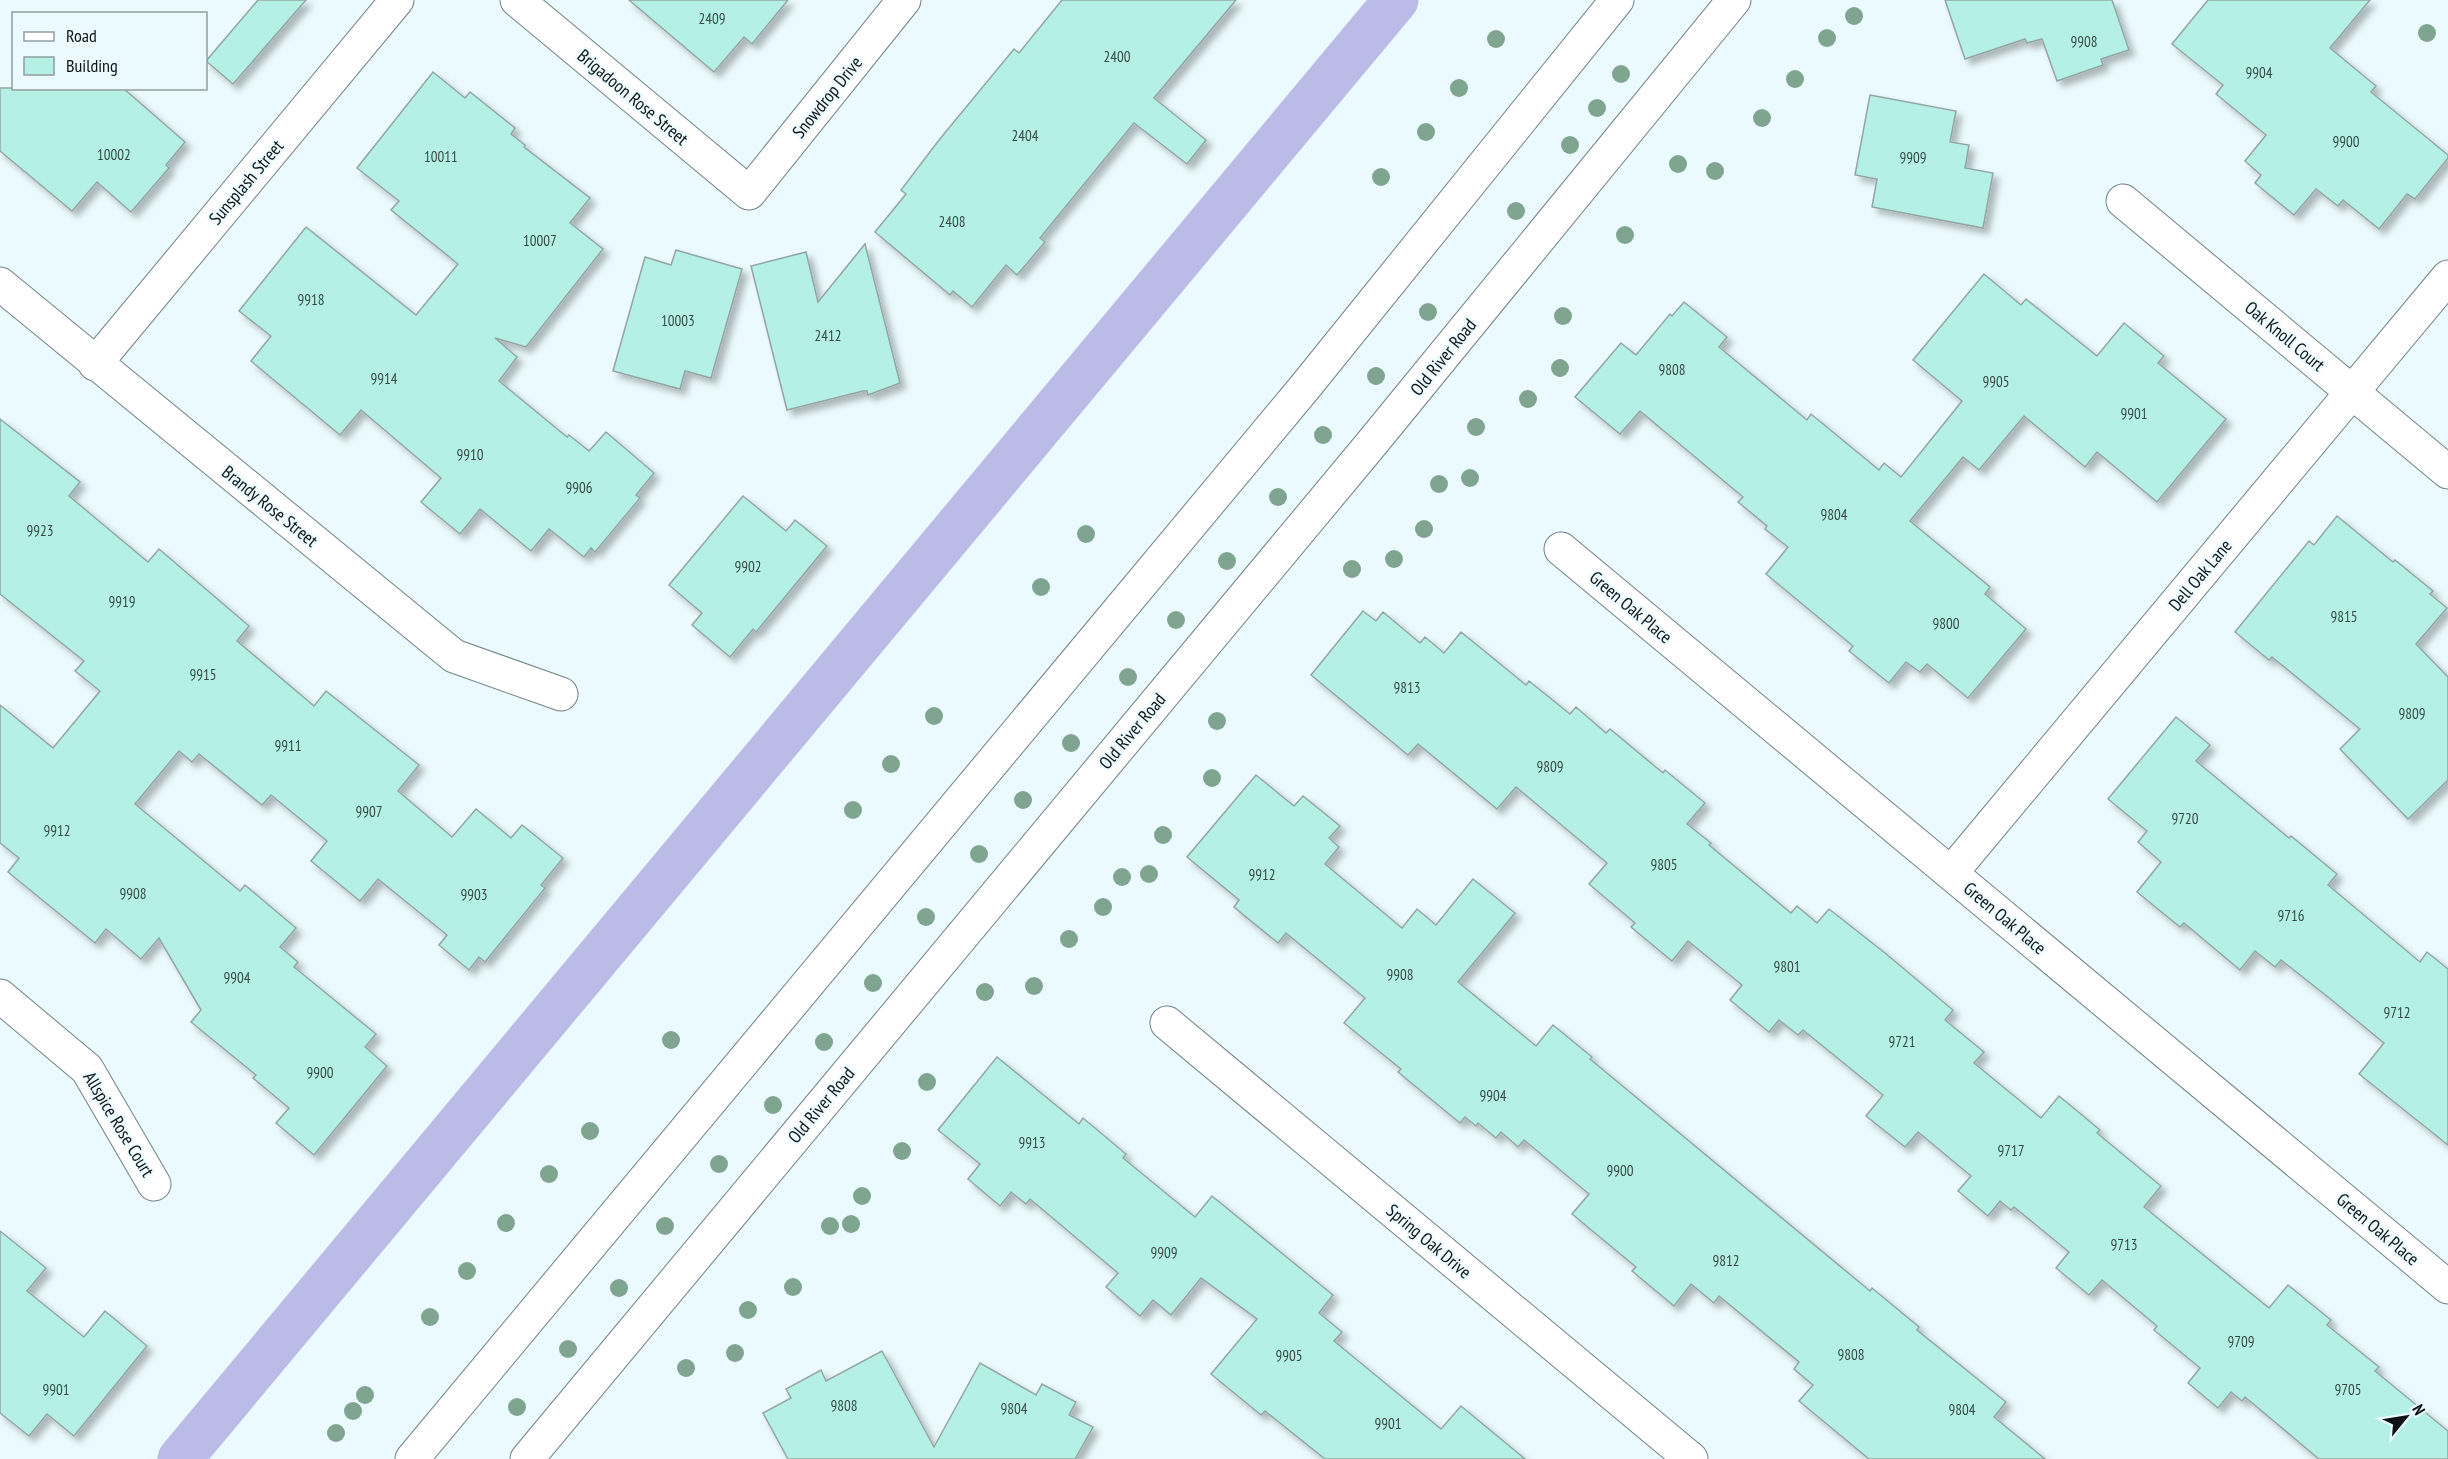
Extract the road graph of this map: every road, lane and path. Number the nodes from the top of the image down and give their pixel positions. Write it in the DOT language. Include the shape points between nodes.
graph roads {
  1 [pos="398,0"];
  2 [pos="517,0"];
  3 [pos="904,0"];
  4 [pos="1617,0"];
  5 [pos="1734,0"];
  6 [pos="749,193"];
  7 [pos="2123,201"];
  8 [pos="2448,277"];
  9 [pos="0,284"];
  10 [pos="95,363"];
  11 [pos="2352,392"];
  12 [pos="2448,472"];
  13 [pos="1561,549"];
  14 [pos="561,694"];
  15 [pos="1952,873"];
  16 [pos="0,996"];
  17 [pos="1167,1023"];
  18 [pos="154,1184"];
  19 [pos="2448,1287"];
  20 [pos="412,1459"];
  21 [pos="527,1459"];
  22 [pos="1691,1459"];
  1 -- 10 [label="street, Sunsplash Street"];
  2 -- 6 [label="street, Brigadoon Rose Street"];
  3 -- 6 [label="street, Snowdrop Drive"];
  4 -- 20 [label="street" via="1305,387"];
  5 -- 21 [label="street, Old River Road" via="1372,443"];
  7 -- 11 [label="street, Oak Knoll Court"];
  8 -- 11 [label="street, Dell Oak Lane"];
  9 -- 10 [label="street, Brandy Rose Street"];
  10 -- 14 [label="street, Brandy Rose Street" via="454,656"];
  11 -- 12 [label="street, Oak Knoll Court"];
  11 -- 15 [label="street, Dell Oak Lane"];
  13 -- 15 [label="street, Green Oak Place"];
  15 -- 19 [label="street, Green Oak Place"];
  16 -- 18 [label="street, Allspice Rose Court" via="87,1069"];
  17 -- 22 [label="street, Spring Oak Drive"];
}
